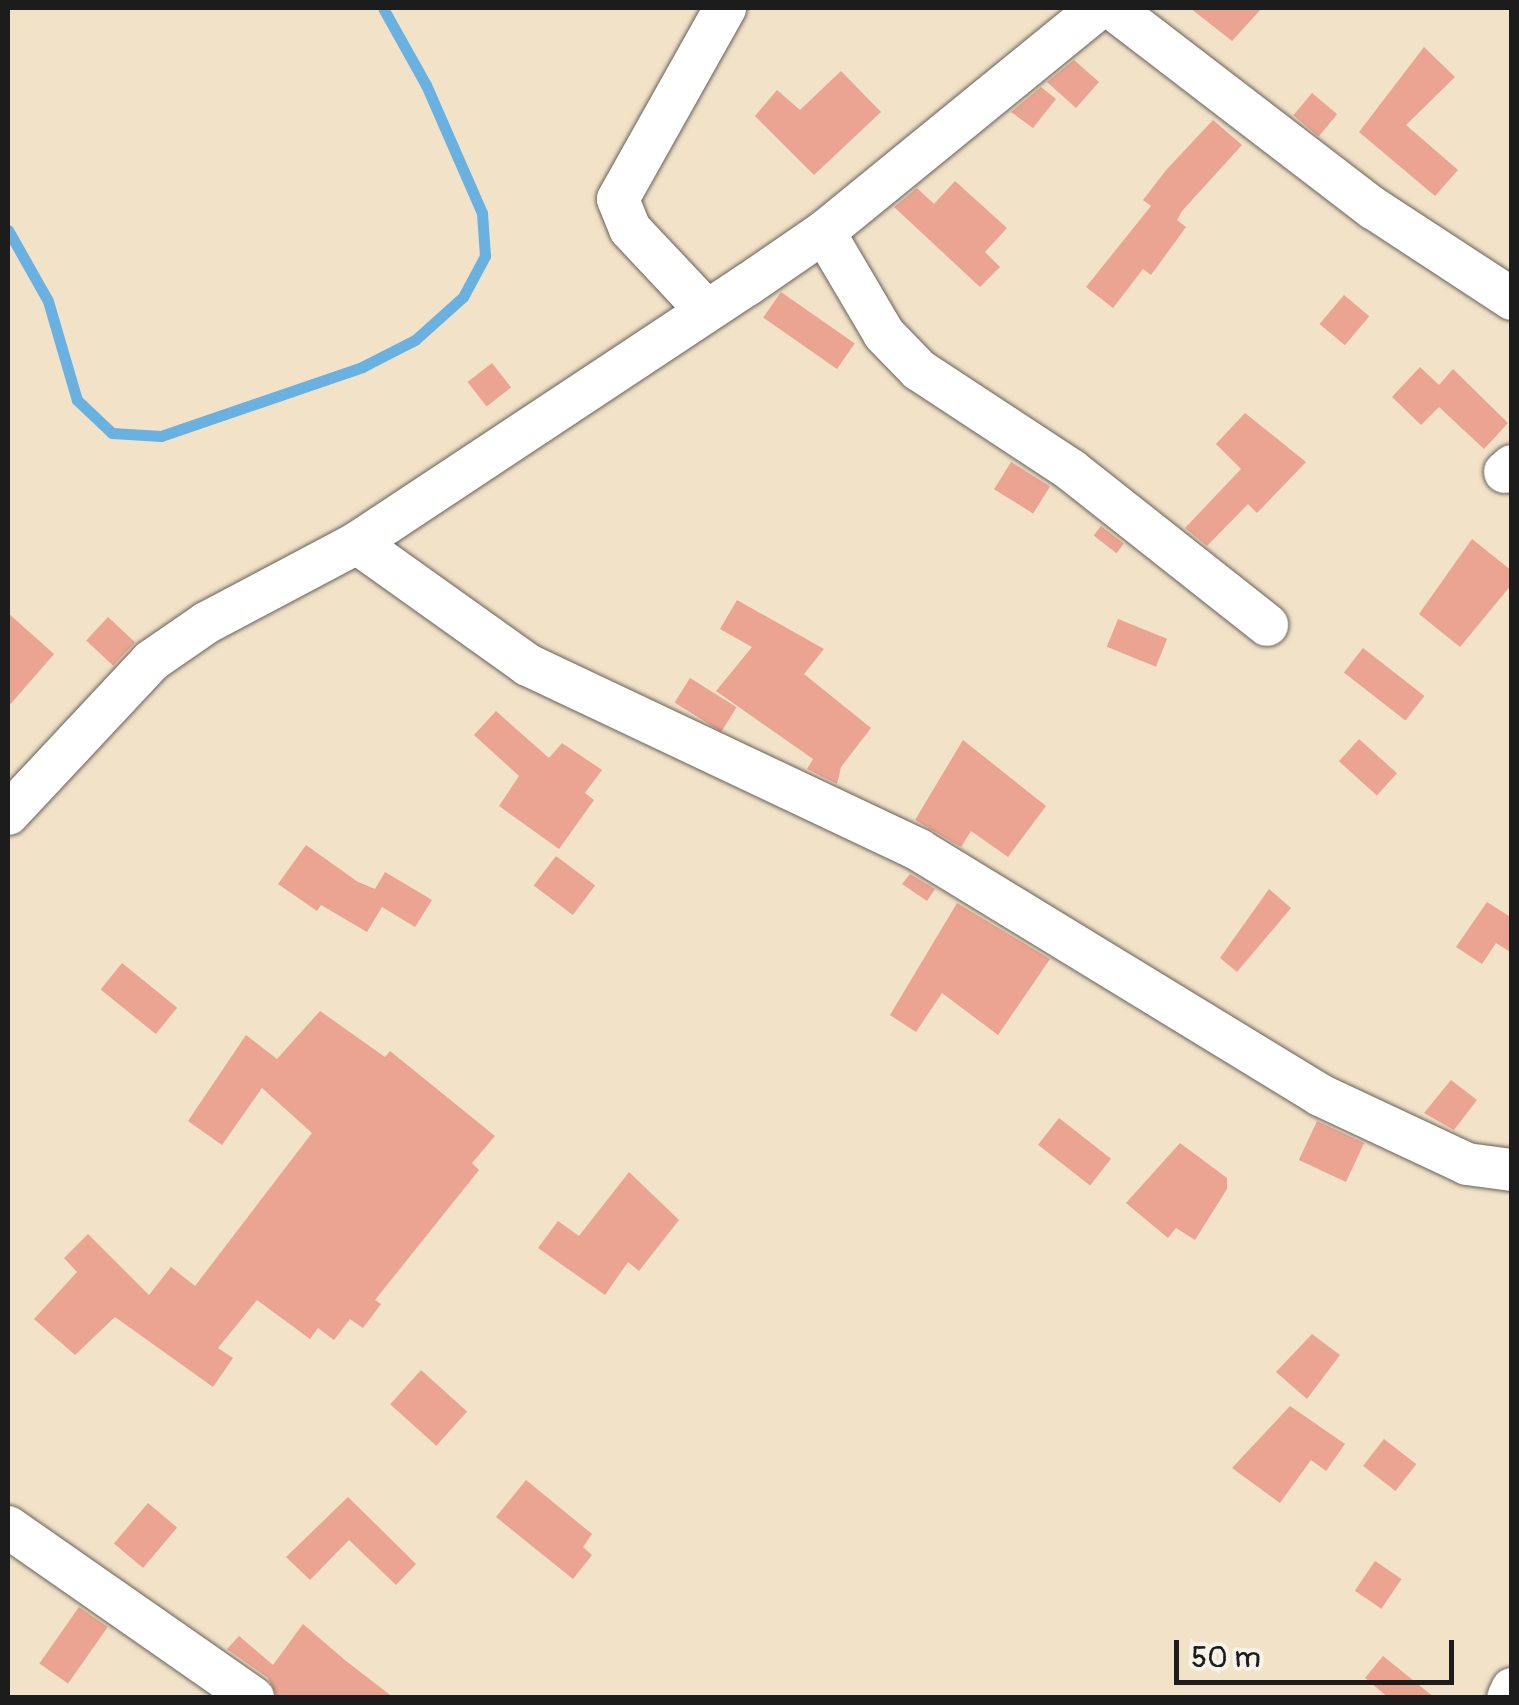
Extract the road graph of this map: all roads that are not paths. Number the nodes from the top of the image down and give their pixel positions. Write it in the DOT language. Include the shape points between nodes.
graph roads {
  1 [pos="724,8"];
  2 [pos="1098,8"];
  3 [pos="1112,8"];
  4 [pos="824,232"];
  5 [pos="1512,299"];
  6 [pos="706,310"];
  7 [pos="357,543"];
  8 [pos="1267,626"];
  9 [pos="8,814"];
  10 [pos="1512,1170"];
  11 [pos="8,1527"];
  12 [pos="1512,1688"];
  13 [pos="253,1698"];
  14 [pos="1508,1698"];
  1 -- 6 [label="street" via="618,207 630,229"];
  2 -- 4 [label="street"];
  3 -- 5 [label="street" via="1372,208"];
  4 -- 6 [label="street"];
  4 -- 8 [label="street" via="884,334 919,370 1146,525"];
  6 -- 7 [label="street"];
  7 -- 9 [label="street" via="206,623 150,661"];
  7 -- 10 [label="street" via="528,665 920,850 1335,1102 1467,1164"];
  11 -- 13 [label="street"];
  12 -- 14 [label="street"];
}
